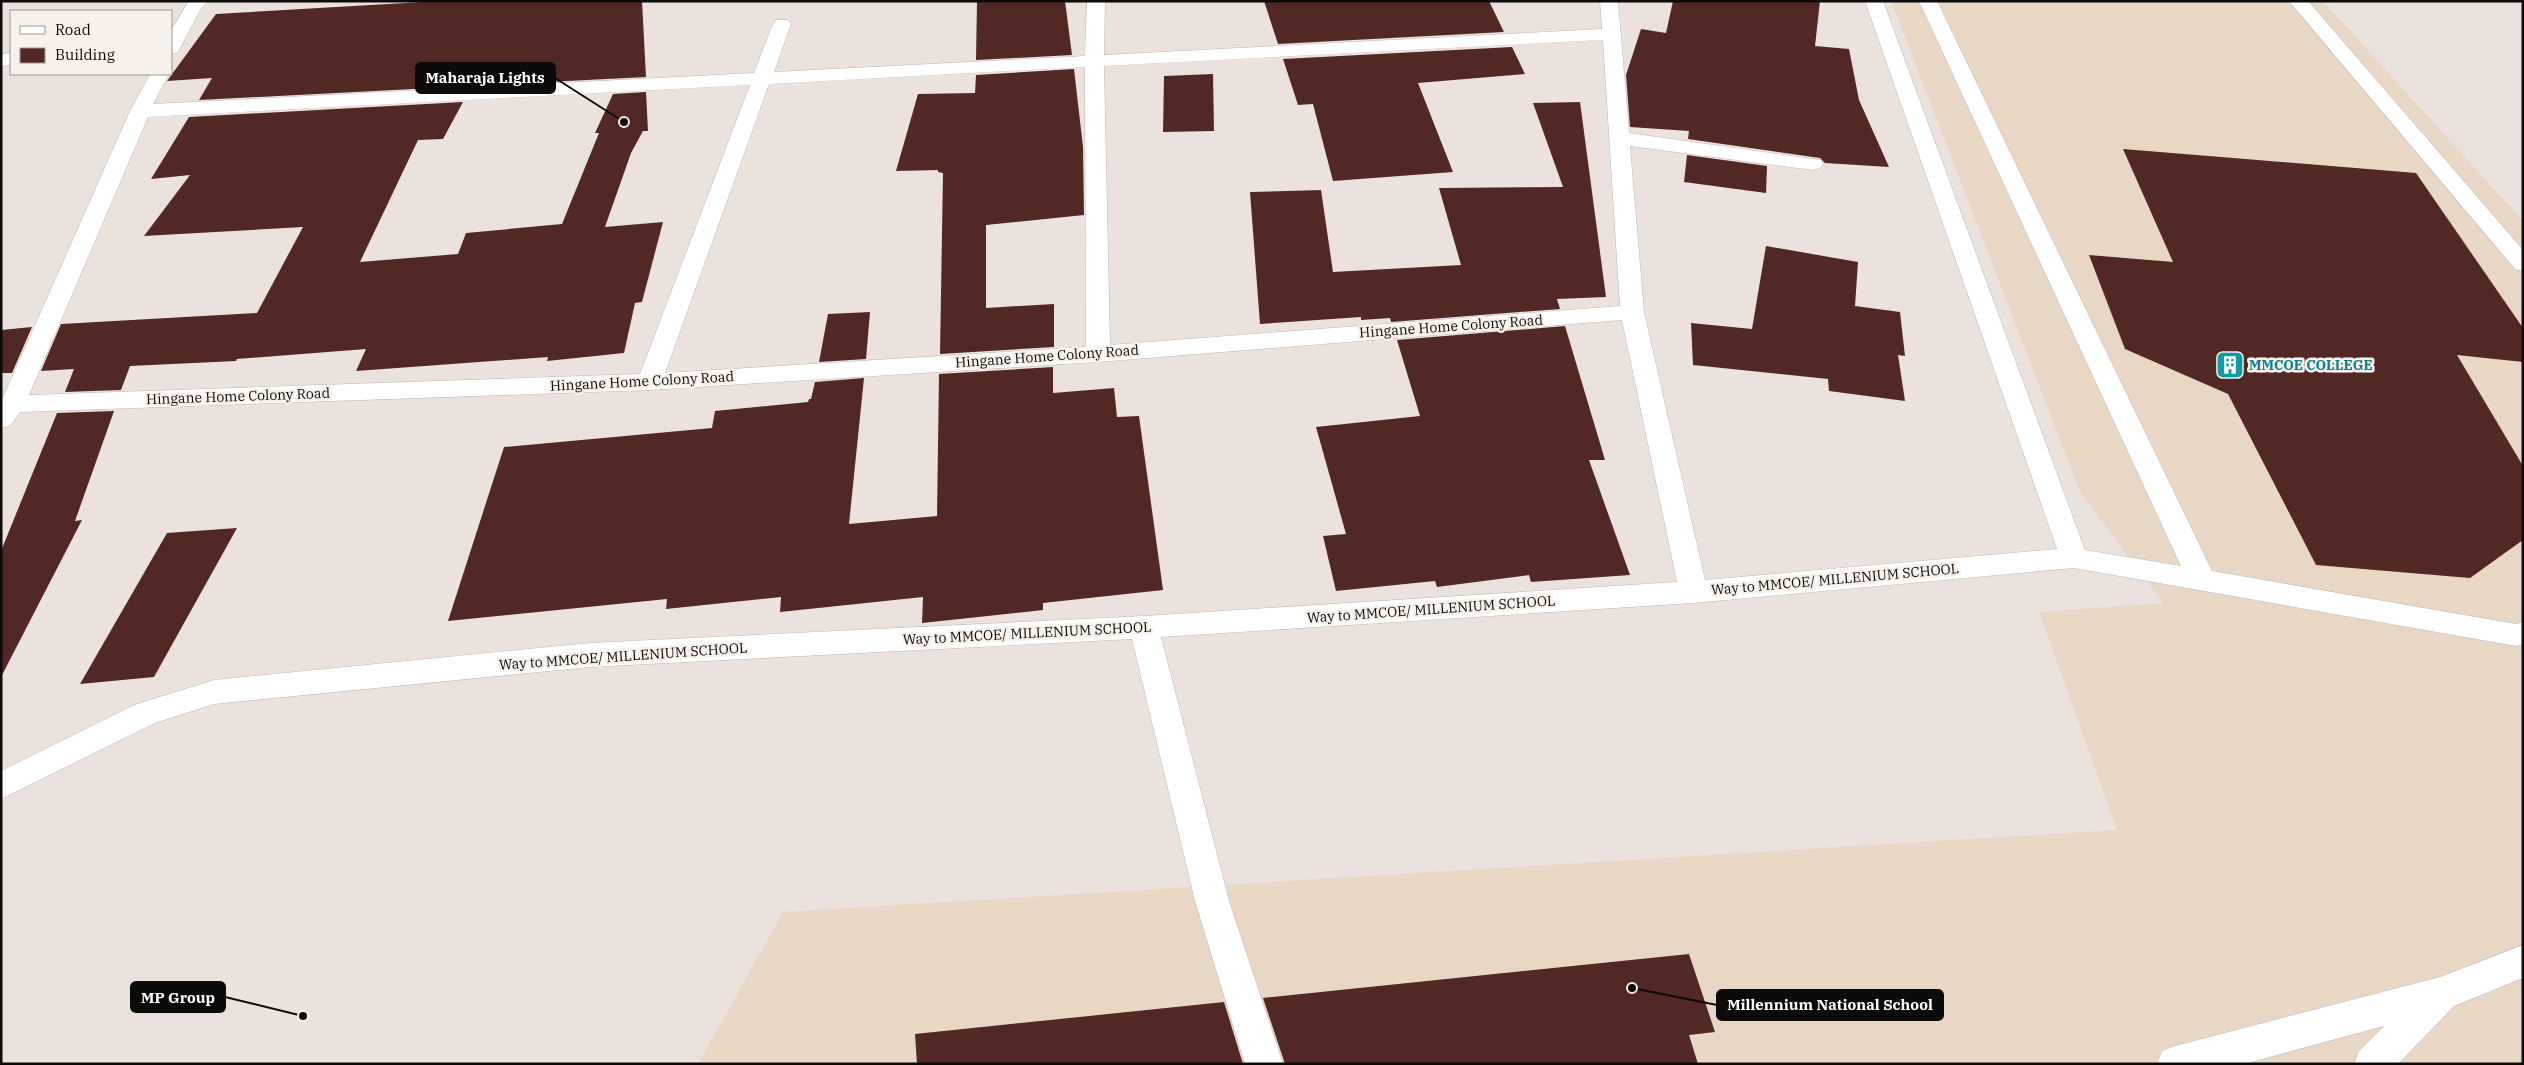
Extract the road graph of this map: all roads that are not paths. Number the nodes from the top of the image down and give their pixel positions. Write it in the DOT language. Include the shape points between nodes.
graph roads {
  1 [pos="199,1"];
  2 [pos="1096,1"];
  3 [pos="1609,1"];
  4 [pos="1874,1"];
  5 [pos="1928,1"];
  6 [pos="2298,1"];
  7 [pos="782,24"];
  8 [pos="1610,34"];
  9 [pos="172,45"];
  10 [pos="1094,63"];
  11 [pos="158,75"];
  12 [pos="760,80"];
  13 [pos="140,111"];
  14 [pos="1619,138"];
  15 [pos="1813,164"];
  16 [pos="2523,264"];
  17 [pos="1632,312"];
  18 [pos="1098,354"];
  19 [pos="649,382"];
  20 [pos="7,412"];
  21 [pos="2074,558"];
  22 [pos="2202,580"];
  23 [pos="1693,592"];
  24 [pos="1144,627"];
  25 [pos="2523,633"];
  26 [pos="1,786"];
  27 [pos="2523,961"];
  28 [pos="2440,994"];
  29 [pos="1264,1064"];
  30 [pos="2175,1064"];
  31 [pos="2372,1064"];
  1 -- 9 [label="street"];
  2 -- 10 [label="street"];
  3 -- 8 [label="street"];
  4 -- 21 [label="street"];
  5 -- 22 [label="street"];
  6 -- 16 [label="street"];
  7 -- 12 [label="street"];
  8 -- 10 [label="street"];
  8 -- 14 [label="street"];
  10 -- 12 [label="street"];
  10 -- 18 [label="street"];
  11 -- 13 [label="street, Hingane Home Colony Road"];
  12 -- 13 [label="street"];
  12 -- 19 [label="street"];
  13 -- 20 [label="street, Hingane Home Colony Road"];
  14 -- 15 [label="street"];
  14 -- 17 [label="street"];
  17 -- 18 [label="street, Hingane Home Colony Road"];
  17 -- 23 [label="street"];
  18 -- 19 [label="street, Hingane Home Colony Road"];
  19 -- 20 [label="street, Hingane Home Colony Road"];
  21 -- 22 [label="street, Way to MMCOE/ MILLENIUM SCHOOL"];
  21 -- 23 [label="street, Way to MMCOE/ MILLENIUM SCHOOL"];
  22 -- 25 [label="street, Way to MMCOE/ MILLENIUM SCHOOL" via="2516,635"];
  23 -- 24 [label="street, Way to MMCOE/ MILLENIUM SCHOOL"];
  24 -- 26 [label="street, Way to MMCOE/ MILLENIUM SCHOOL" via="590,655 214,692 145,714"];
  24 -- 29 [label="street" via="1212,902"];
  27 -- 28 [label="street"];
  28 -- 30 [label="street"];
  28 -- 31 [label="street"];
}
